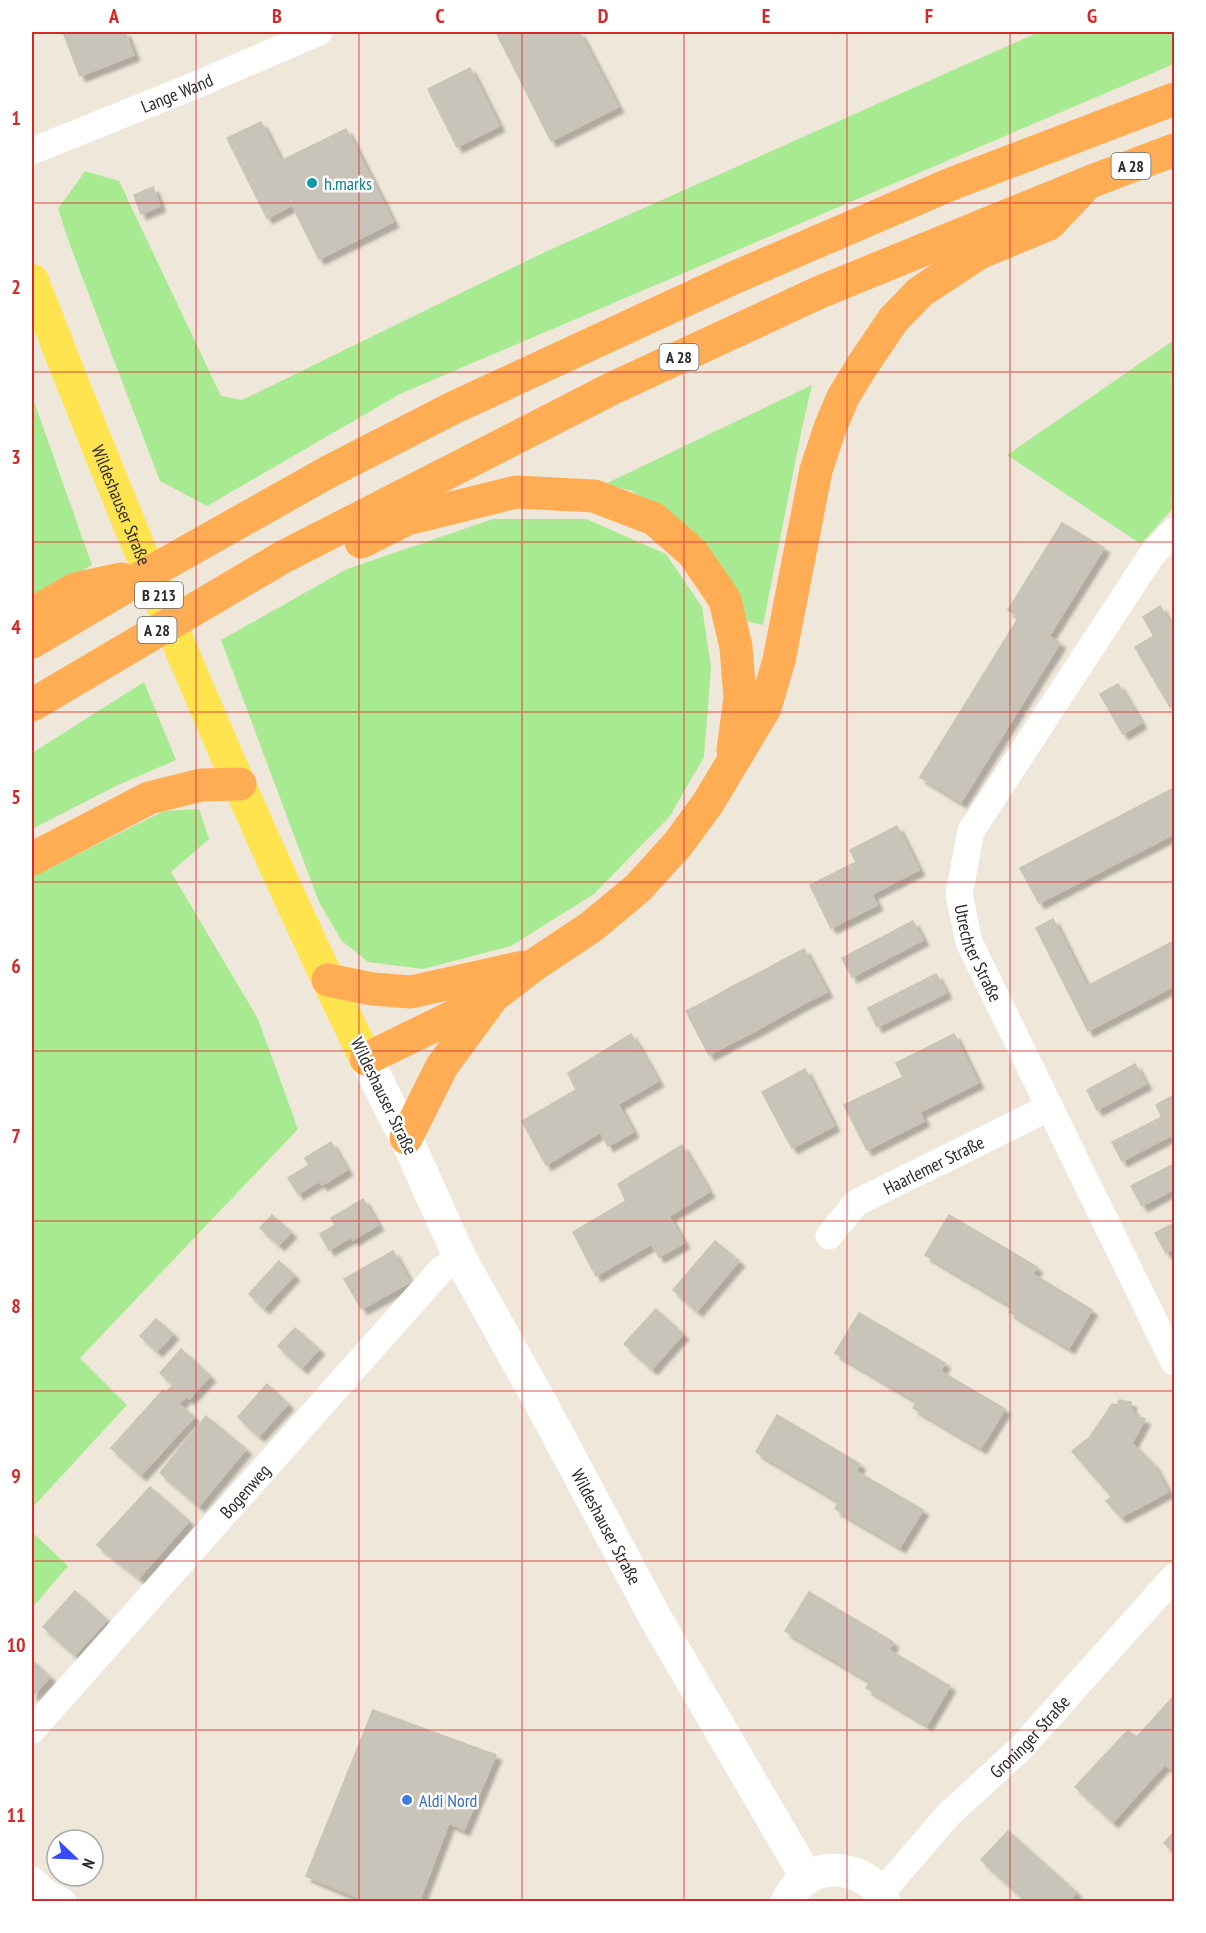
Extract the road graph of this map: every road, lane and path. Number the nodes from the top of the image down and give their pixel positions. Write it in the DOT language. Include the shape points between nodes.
graph roads {
  1 [pos="319,32"];
  2 [pos="1174,99"];
  3 [pos="1174,150"];
  4 [pos="32,151"];
  5 [pos="1087,183"];
  6 [pos="32,280"];
  7 [pos="1174,531"];
  8 [pos="284,556"];
  9 [pos="147,574"];
  10 [pos="32,614"];
  11 [pos="32,642"];
  12 [pos="32,705"];
  13 [pos="730,765"];
  14 [pos="240,784"];
  15 [pos="32,859"];
  16 [pos="534,965"];
  17 [pos="328,980"];
  18 [pos="491,998"];
  19 [pos="366,1059"];
  20 [pos="1050,1107"];
  21 [pos="406,1138"];
  22 [pos="829,1236"];
  23 [pos="460,1258"];
  24 [pos="1174,1362"];
  25 [pos="1174,1577"];
  26 [pos="32,1730"];
  27 [pos="32,1880"];
  28 [pos="797,1890"];
  29 [pos="882,1897"];
  30 [pos="63,1902"];
  1 -- 4 [label="street, Lange Wand"];
  2 -- 9 [label="highway" via="951,184 731,279 455,407 328,472"];
  3 -- 5 [label="highway, A 28"];
  5 -- 8 [label="highway, A 28" via="820,292 613,388"];
  5 -- 13 [label="highway" via="1050,224 979,253 920,292 893,320 862,366 843,397 816,470 765,708"];
  6 -- 14 [label="main road, Wildeshauser Straße / B 213" via="112,483"];
  7 -- 20 [label="street, Utrechter Straße" via="1150,556 971,831 959,894 969,942"];
  8 -- 12 [label="highway, A 28"];
  8 -- 13 [label="highway" via="339,553 408,519 516,492 594,496 654,519 693,553 725,600 736,648 740,698"];
  9 -- 10 [label="highway" via="75,589"];
  9 -- 11 [label="highway"];
  13 -- 16 [label="highway" via="678,844 638,888 591,927"];
  14 -- 15 [label="highway" via="201,785 149,798"];
  14 -- 17 [label="main road, Wildeshauser Straße / B 213"];
  16 -- 17 [label="highway" via="411,992"];
  16 -- 18 [label="highway"];
  17 -- 19 [label="main road, Wildeshauser Straße / B 213"];
  18 -- 19 [label="highway"];
  18 -- 21 [label="highway" via="442,1066"];
  19 -- 21 [label="main road, Wildeshauser Straße"];
  20 -- 22 [label="street, Haarlemer Straße" via="856,1203"];
  20 -- 24 [label="street, Utrechter Straße"];
  21 -- 23 [label="main road, Wildeshauser Straße"];
  23 -- 26 [label="street, Bogenweg" via="441,1270"];
  23 -- 28 [label="main road, Wildeshauser Straße" via="543,1407"];
  25 -- 29 [label="street, Groninger Straße" via="1020,1749 948,1815"];
  27 -- 30 [label="street"];
  28 -- 29 [label="main road, Wildeshauser Straße" via="817,1873 835,1870 864,1878"];
}
